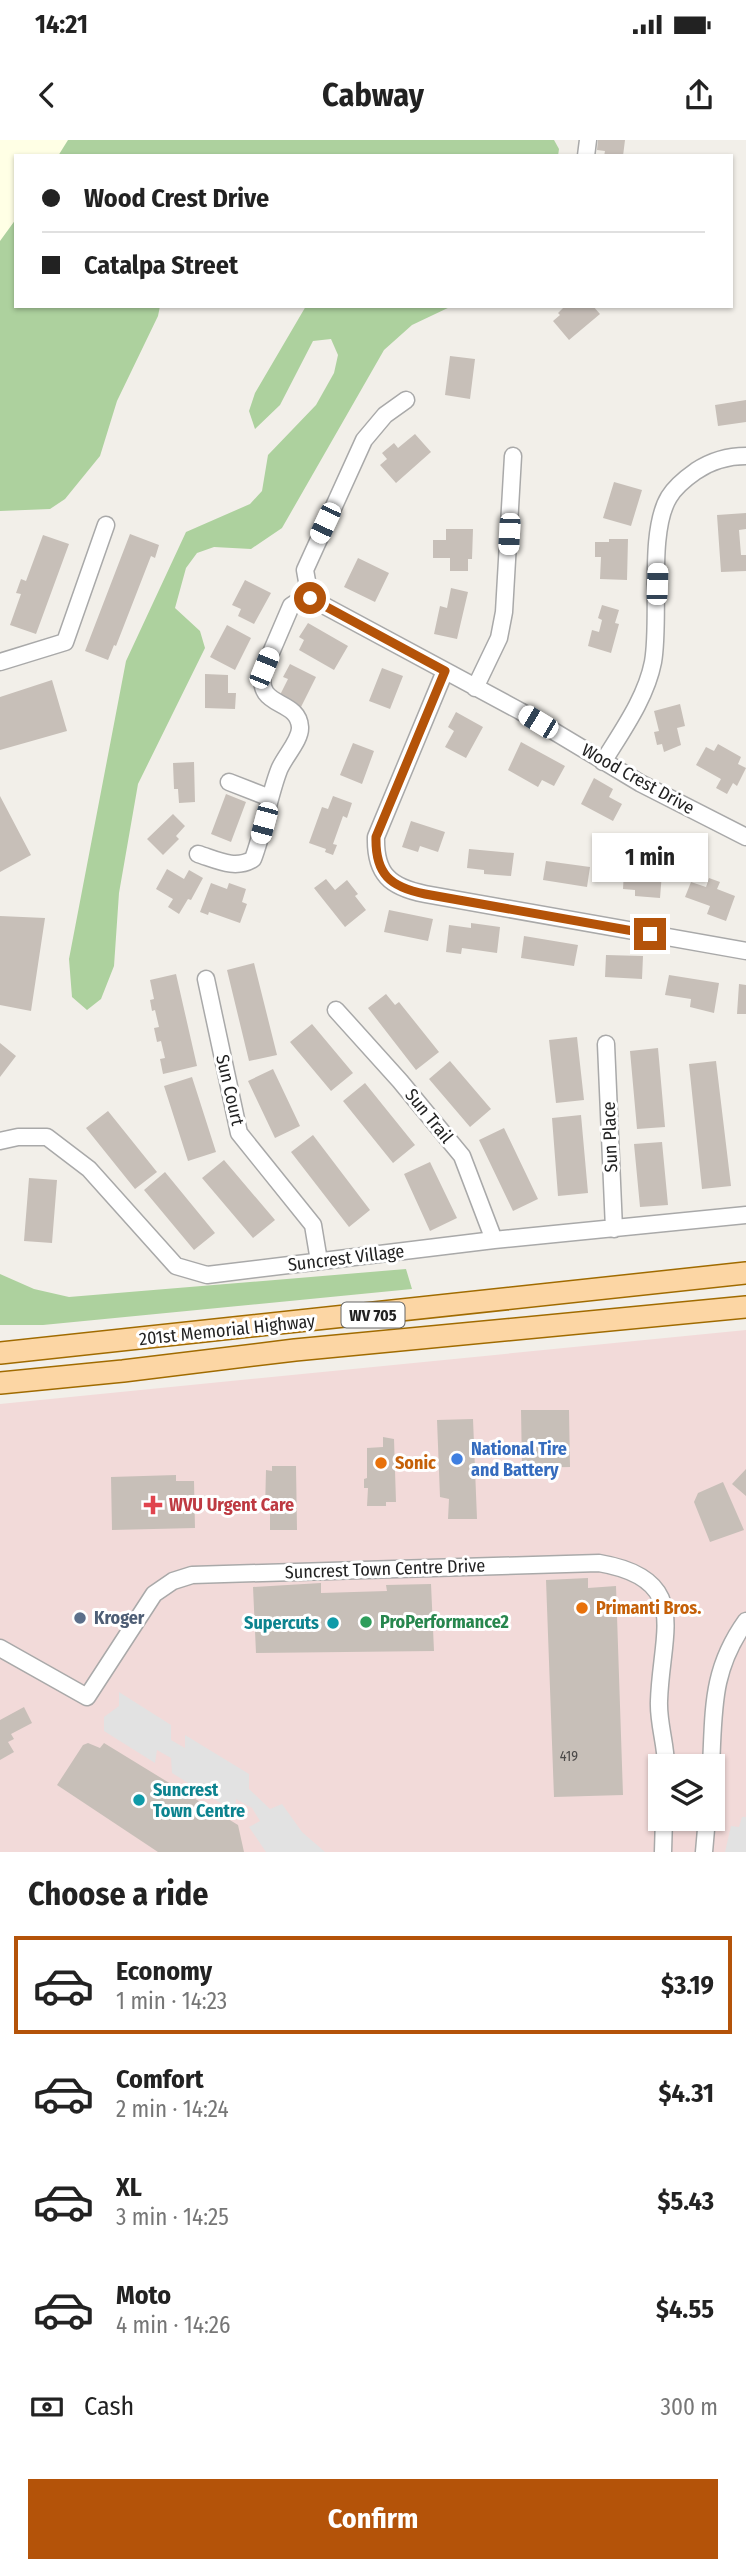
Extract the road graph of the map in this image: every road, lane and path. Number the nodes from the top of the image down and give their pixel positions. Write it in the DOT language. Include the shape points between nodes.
graph roads {
  1 [pos="406,400"];
  2 [pos="513,456"];
  3 [pos="746,456"];
  4 [pos="106,525"];
  5 [pos="310,598"];
  6 [pos="0,662"];
  7 [pos="445,671"];
  8 [pos="475,688"];
  9 [pos="603,762"];
  10 [pos="229,782"];
  11 [pos="270,798"];
  12 [pos="746,837"];
  13 [pos="198,854"];
  14 [pos="746,951"];
  15 [pos="206,979"];
  16 [pos="336,1010"];
  17 [pos="606,1044"];
  18 [pos="0,1141"];
  19 [pos="746,1214"];
  20 [pos="614,1229"];
  21 [pos="494,1240"];
  22 [pos="318,1261"];
  23 [pos="746,1273"];
  24 [pos="746,1307"];
  25 [pos="0,1353"];
  26 [pos="0,1383"];
  27 [pos="746,1621"];
  28 [pos="0,1647"];
  29 [pos="666,1754"];
  30 [pos="711,1754"];
  31 [pos="664,1831"];
  32 [pos="706,1831"];
  33 [pos="663,1852"];
  34 [pos="704,1852"];
  1 -- 5 [label="street" via="385,415 364,440 305,570"];
  2 -- 8 [label="street" via="504,612 499,638"];
  3 -- 9 [label="street" via="708,463 669,497 658,539 653,662 644,690"];
  4 -- 6 [label="street" via="65,642"];
  5 -- 7 [label="street, Wood Crest Drive"];
  5 -- 11 [label="street" via="291,606 261,680 269,698 292,711 300,730"];
  7 -- 8 [label="street, Wood Crest Drive"];
  7 -- 14 [label="street" via="376,837 375,853 391,882 403,890"];
  8 -- 9 [label="street, Wood Crest Drive"];
  9 -- 12 [label="street, Wood Crest Drive"];
  10 -- 11 [label="street"];
  11 -- 13 [label="street" via="253,859 233,864"];
  15 -- 22 [label="street, Sun Court" via="239,1133 313,1225"];
  16 -- 21 [label="street, Sun Trail" via="462,1156"];
  17 -- 20 [label="street, Sun Place"];
  18 -- 22 [label="street, Suncrest Village" via="47,1137 89,1169 176,1266 207,1275"];
  19 -- 20 [label="street, Suncrest Village"];
  20 -- 21 [label="street, Suncrest Village"];
  21 -- 22 [label="street, Suncrest Village"];
  23 -- 25 [label="main road, 201st Memorial Highway / WV 705"];
  24 -- 26 [label="main road, 201st Memorial Highway / WV 705"];
  27 -- 30 [label="street" via="732,1641 716,1685"];
  28 -- 29 [label="street, Suncrest Town Centre Drive" via="87,1697 155,1594 192,1575 599,1563 625,1567 647,1578 662,1600 668,1622 659,1705"];
  31 -- 33 [label="street"];
  32 -- 34 [label="street"];
}
